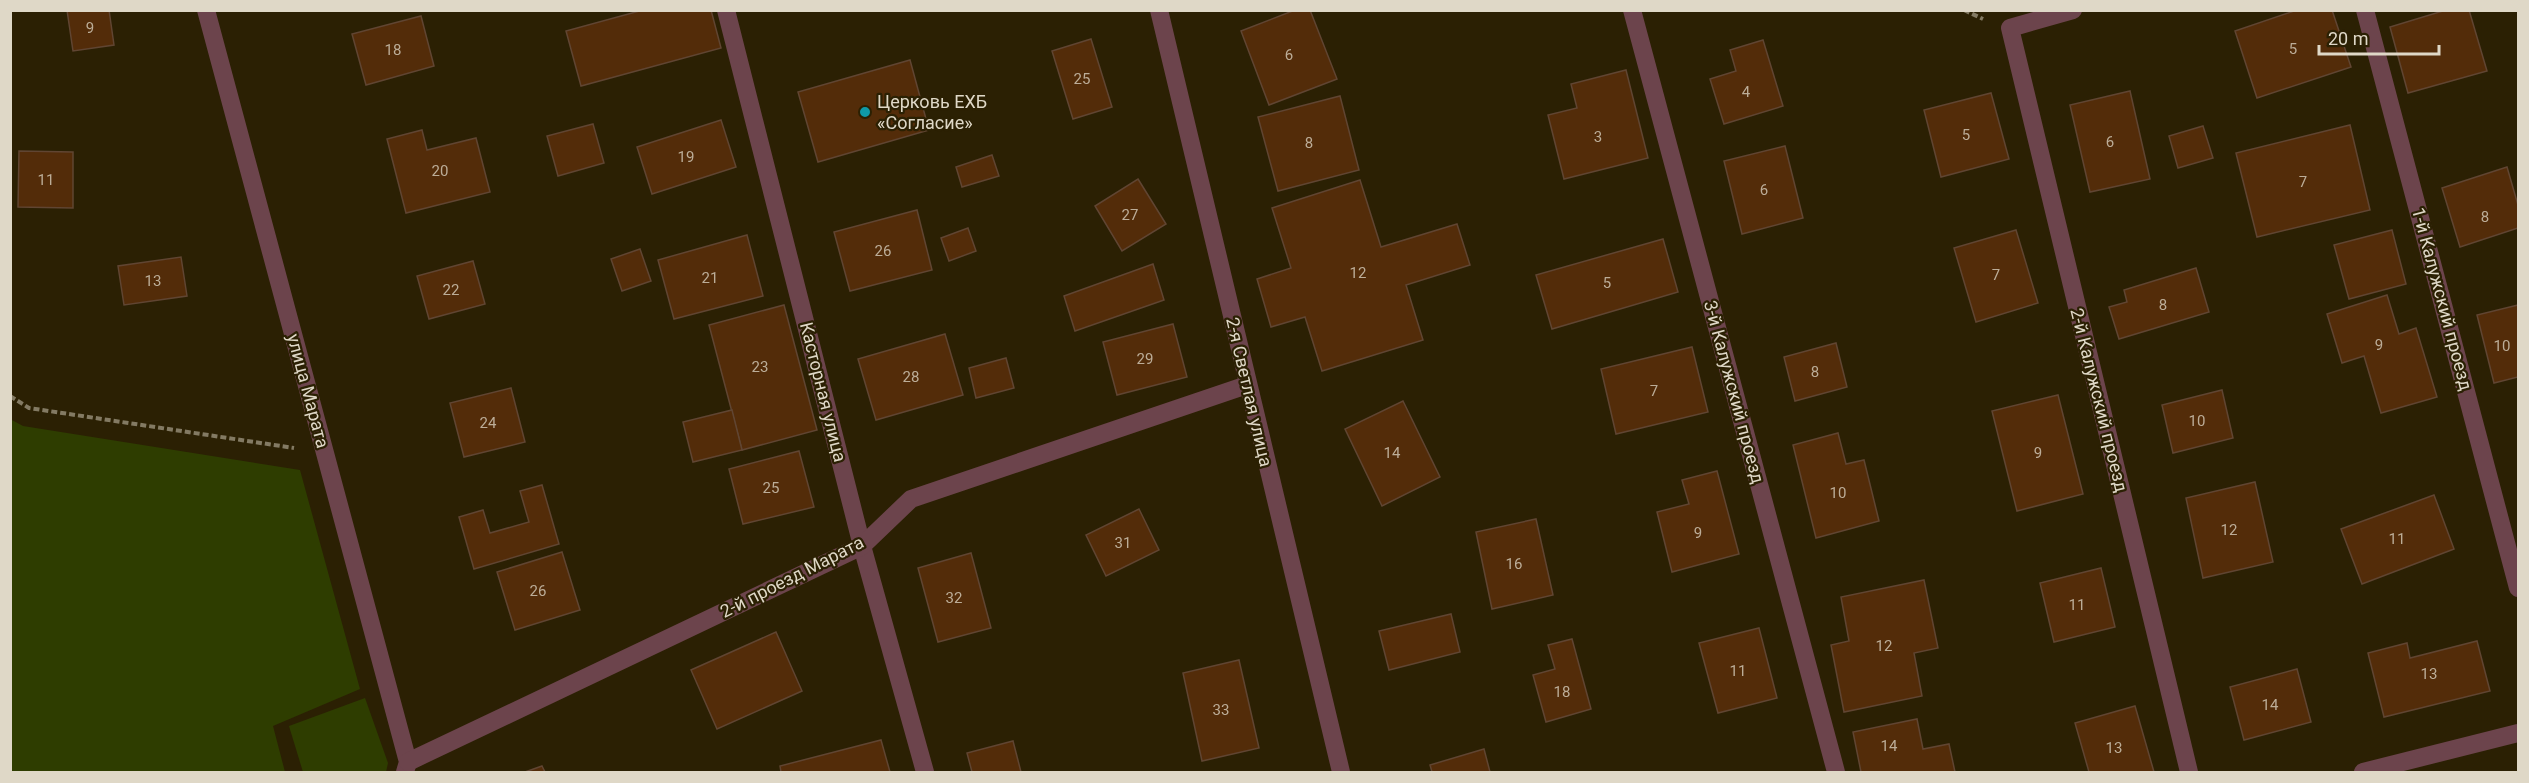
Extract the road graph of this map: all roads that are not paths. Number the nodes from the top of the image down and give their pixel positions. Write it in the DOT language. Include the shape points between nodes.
graph roads {
  1 [pos="206,10"];
  2 [pos="726,10"];
  3 [pos="1159,10"];
  4 [pos="1632,10"];
  5 [pos="2073,10"];
  6 [pos="2365,10"];
  7 [pos="1247,385"];
  8 [pos="862,546"];
  9 [pos="2518,588"];
  10 [pos="2518,733"];
  11 [pos="406,767"];
  12 [pos="925,772"];
  13 [pos="1341,772"];
  14 [pos="1836,772"];
  15 [pos="2189,772"];
  16 [pos="2363,772"];
  1 -- 11 [label="street, улица Марата"];
  2 -- 8 [label="street, Касторная улица"];
  3 -- 7 [label="street, 2-я Светлая улица"];
  4 -- 14 [label="street, 3-й Калужский проезд"];
  5 -- 15 [label="street, 2-й Калужский проезд" via="2010,28"];
  6 -- 9 [label="street, 1-й Калужский проезд"];
  7 -- 8 [label="street, 2-й проезд Марата" via="911,499"];
  7 -- 13 [label="street, 2-я Светлая улица"];
  8 -- 11 [label="street, 2-й проезд Марата"];
  8 -- 12 [label="street, Касторная улица"];
  10 -- 16 [label="street"];
}
